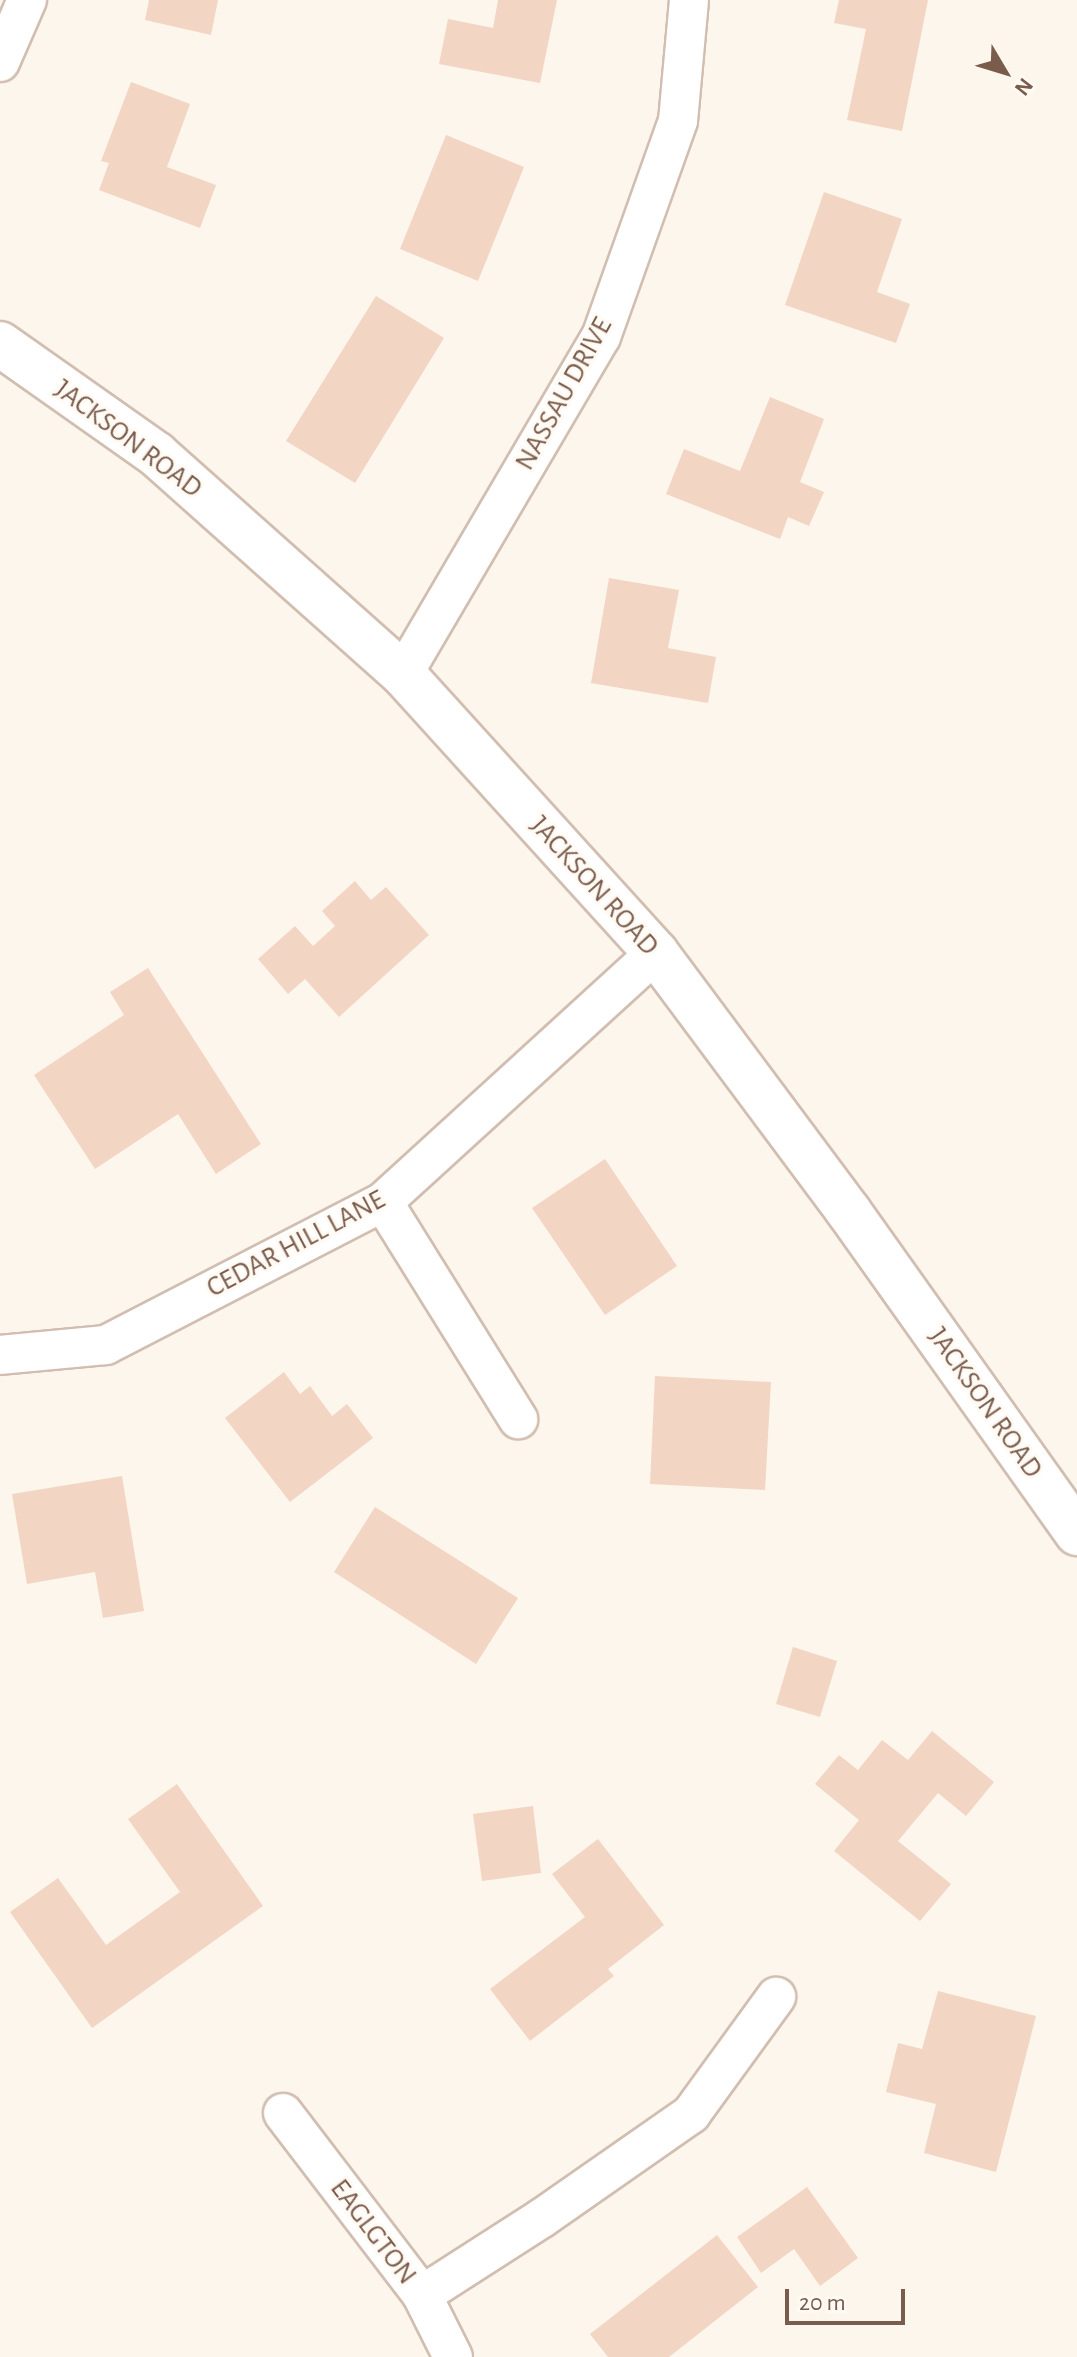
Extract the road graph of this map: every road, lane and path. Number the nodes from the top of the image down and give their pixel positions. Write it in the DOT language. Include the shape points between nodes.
graph roads {
  1 [pos="27,0"];
  2 [pos="689,0"];
  3 [pos="0,62"];
  4 [pos="0,344"];
  5 [pos="403,674"];
  6 [pos="656,953"];
  7 [pos="383,1202"];
  8 [pos="0,1355"];
  9 [pos="518,1419"];
  10 [pos="1077,1533"];
  11 [pos="776,1997"];
  12 [pos="283,2113"];
  13 [pos="422,2295"];
  14 [pos="453,2357"];
  1 -- 3 [label="street"];
  2 -- 5 [label="street, NASSAU DRIVE" via="678,121 601,337"];
  4 -- 5 [label="main road, JACKSON ROAD" via="156,454"];
  5 -- 6 [label="main road, JACKSON ROAD"];
  6 -- 7 [label="street, CEDAR HILL LANE"];
  6 -- 10 [label="main road, JACKSON ROAD" via="849,1212"];
  7 -- 8 [label="street, CEDAR HILL LANE" via="106,1345"];
  7 -- 9 [label="street"];
  11 -- 13 [label="street" via="691,2114"];
  12 -- 13 [label="street, EAGLGTON"];
  13 -- 14 [label="street, EAGLGTON"];
}
